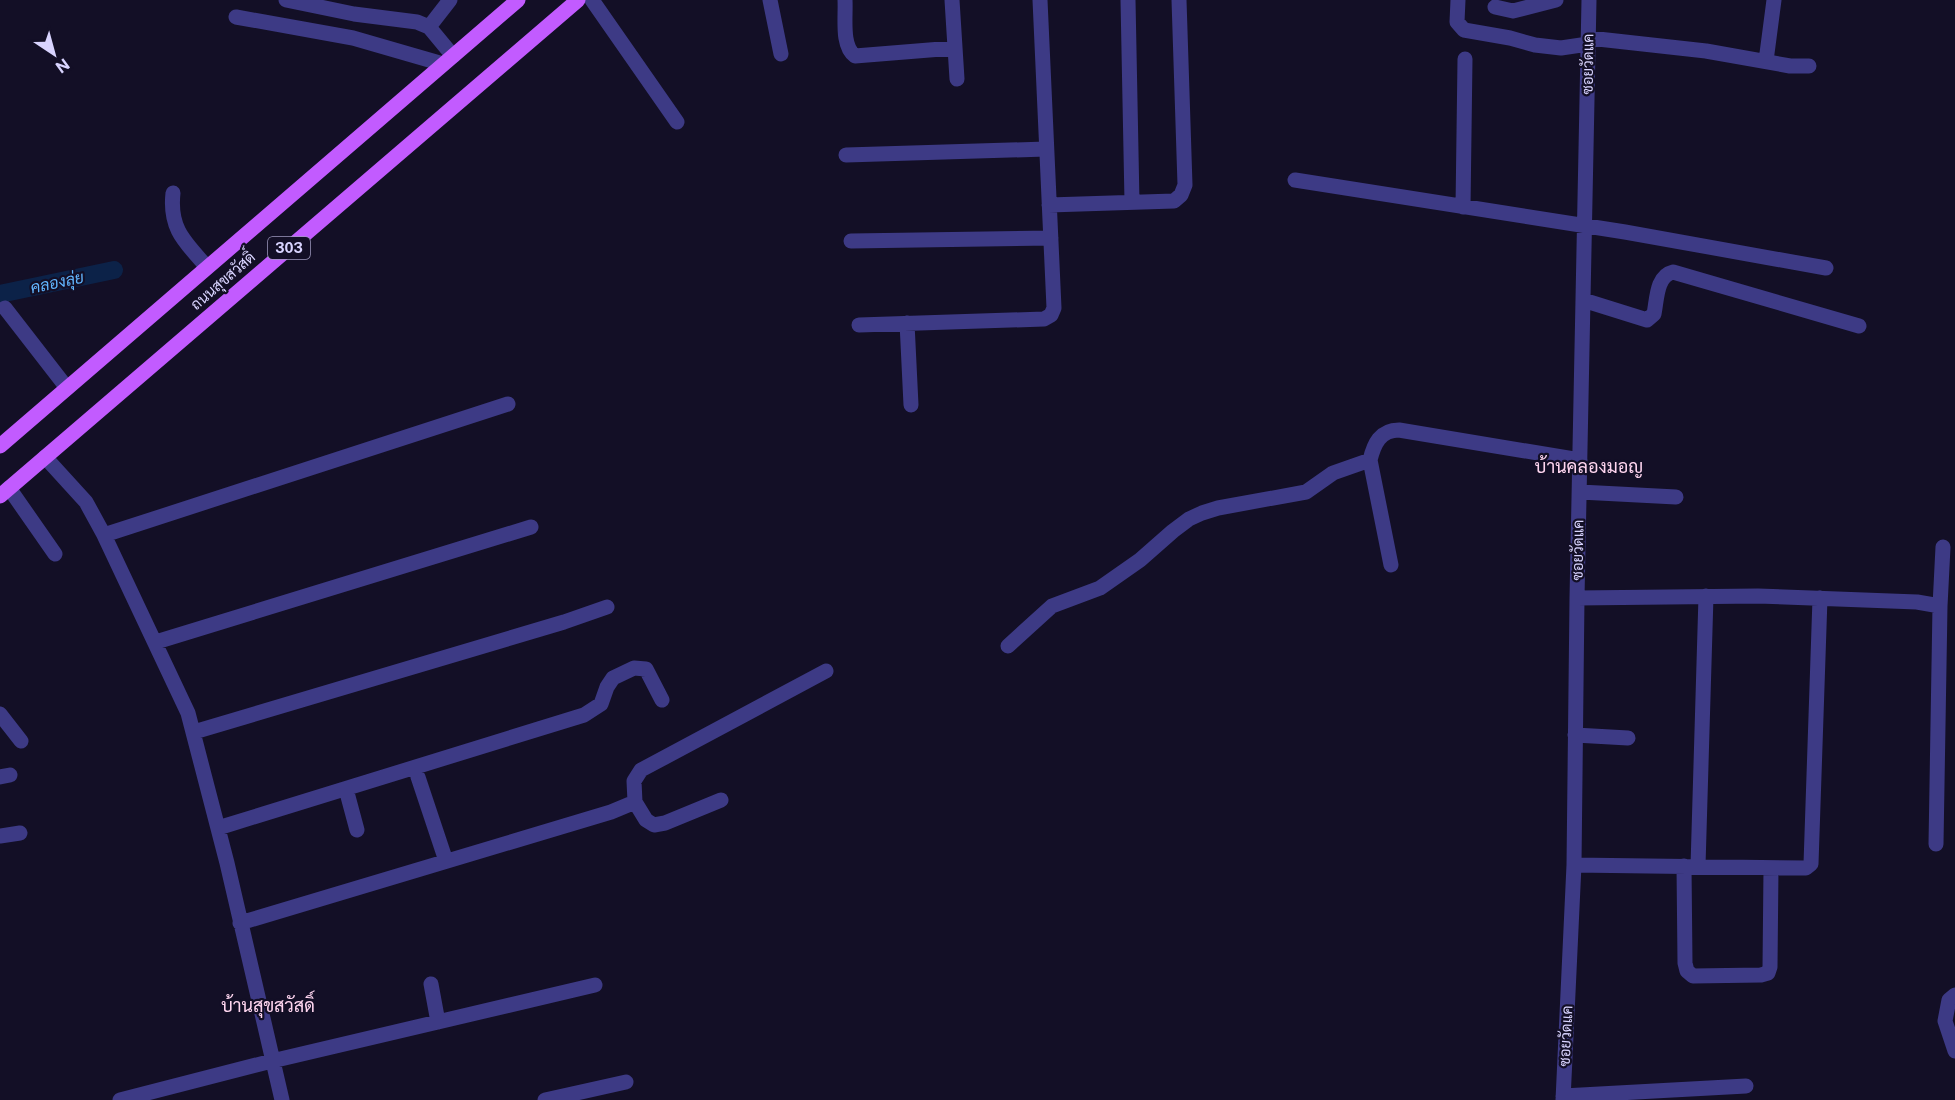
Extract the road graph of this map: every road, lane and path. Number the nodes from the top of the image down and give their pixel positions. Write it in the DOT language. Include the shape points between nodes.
graph roads {
  1 [pos="286,0"];
  2 [pos="450,0"];
  3 [pos="518,0"];
  4 [pos="578,0"];
  5 [pos="592,0"];
  6 [pos="770,0"];
  7 [pos="845,0"];
  8 [pos="952,0"];
  9 [pos="1040,0"];
  10 [pos="1128,0"];
  11 [pos="1179,0"];
  12 [pos="1458,0"];
  13 [pos="1556,0"];
  14 [pos="1589,0"];
  15 [pos="1774,0"];
  16 [pos="1495,7"];
  17 [pos="236,17"];
  18 [pos="429,27"];
  19 [pos="1588,41"];
  20 [pos="954,48"];
  21 [pos="781,54"];
  22 [pos="1465,58"];
  23 [pos="448,60"];
  24 [pos="1766,61"];
  25 [pos="1809,66"];
  26 [pos="957,79"];
  27 [pos="677,123"];
  28 [pos="1046,149"];
  29 [pos="846,155"];
  30 [pos="1295,180"];
  31 [pos="173,193"];
  32 [pos="1132,202"];
  33 [pos="1048,205"];
  34 [pos="1464,207"];
  35 [pos="1584,226"];
  36 [pos="1050,238"];
  37 [pos="851,241"];
  38 [pos="207,267"];
  39 [pos="1826,268"];
  40 [pos="1583,300"];
  41 [pos="5,308"];
  42 [pos="907,324"];
  43 [pos="859,325"];
  44 [pos="1859,326"];
  45 [pos="67,388"];
  46 [pos="508,404"];
  47 [pos="911,405"];
  48 [pos="2,439"];
  49 [pos="45,457"];
  50 [pos="1370,460"];
  51 [pos="1580,460"];
  52 [pos="4,492"];
  53 [pos="1580,492"];
  54 [pos="1676,497"];
  55 [pos="531,527"];
  56 [pos="104,536"];
  57 [pos="1944,547"];
  58 [pos="55,554"];
  59 [pos="1391,565"];
  60 [pos="1706,596"];
  61 [pos="1577,598"];
  62 [pos="1820,598"];
  63 [pos="1940,606"];
  64 [pos="607,607"];
  65 [pos="156,642"];
  66 [pos="1008,646"];
  67 [pos="826,671"];
  68 [pos="662,700"];
  69 [pos="0,714"];
  70 [pos="194,732"];
  71 [pos="1575,735"];
  72 [pos="1628,738"];
  73 [pos="21,741"];
  74 [pos="418,777"];
  75 [pos="346,789"];
  76 [pos="721,800"];
  77 [pos="635,802"];
  78 [pos="218,828"];
  79 [pos="357,830"];
  80 [pos="20,834"];
  81 [pos="0,837"];
  82 [pos="1936,844"];
  83 [pos="446,861"];
  84 [pos="1574,865"];
  85 [pos="1691,866"];
  86 [pos="1772,868"];
  87 [pos="240,923"];
  88 [pos="431,984"];
  89 [pos="595,985"];
  90 [pos="1955,995"];
  91 [pos="438,1022"];
  92 [pos="1955,1051"];
  93 [pos="272,1061"];
  94 [pos="626,1082"];
  95 [pos="1746,1086"];
  96 [pos="1563,1098"];
  97 [pos="120,1100"];
  98 [pos="282,1100"];
  99 [pos="545,1100"];
  1 -- 18 [label="street"];
  2 -- 18 [label="street"];
  3 -- 23 [label="main road, ถนนสุขสวัสดิ์ / 303"];
  4 -- 49 [label="main road, ถนนสุขสวัสดิ์ / 303"];
  5 -- 27 [label="street"];
  6 -- 21 [label="street"];
  7 -- 20 [label="street" via="847,45 855,56"];
  8 -- 20 [label="street"];
  9 -- 28 [label="street"];
  10 -- 32 [label="street"];
  11 -- 32 [label="street" via="1185,185 1174,201"];
  12 -- 19 [label="street" via="1456,22 1464,30 1561,48"];
  13 -- 16 [label="street" via="1513,10"];
  14 -- 19 [label="street, ซอยวัดแค"];
  15 -- 24 [label="street"];
  17 -- 23 [label="street"];
  18 -- 23 [label="street"];
  19 -- 24 [label="street" via="1666,46"];
  19 -- 35 [label="street, ซอยวัดแค"];
  20 -- 26 [label="street"];
  22 -- 34 [label="street"];
  23 -- 38 [label="main road, ถนนสุขสวัสดิ์ / 303"];
  24 -- 25 [label="street"];
  28 -- 29 [label="street"];
  28 -- 33 [label="street"];
  30 -- 34 [label="street"];
  31 -- 38 [label="street" via="175,228"];
  32 -- 33 [label="street"];
  33 -- 36 [label="street"];
  34 -- 35 [label="street"];
  35 -- 39 [label="street"];
  35 -- 40 [label="street, ซอยวัดแค"];
  36 -- 37 [label="street"];
  36 -- 42 [label="street" via="1054,308 1051,315 1044,319"];
  38 -- 45 [label="main road, ถนนสุขสวัสดิ์ / 303"];
  40 -- 44 [label="street" via="1647,320 1654,314 1662,278 1673,272"];
  40 -- 51 [label="street, ซอยวัดแค"];
  41 -- 45 [label="street"];
  42 -- 43 [label="street"];
  42 -- 47 [label="street"];
  45 -- 48 [label="main road, ถนนสุขสวัสดิ์ / 303"];
  46 -- 56 [label="street"];
  49 -- 52 [label="main road, ถนนสุขสวัสดิ์ / 303"];
  49 -- 56 [label="street" via="86,502"];
  50 -- 51 [label="street" via="1378,439 1399,430"];
  50 -- 59 [label="street"];
  50 -- 66 [label="street" via="1333,473 1306,492 1218,508 1189,519 1100,588 1052,606"];
  51 -- 53 [label="street, ซอยวัดแค"];
  52 -- 58 [label="street"];
  53 -- 54 [label="street"];
  53 -- 61 [label="street, ซอยวัดแค"];
  55 -- 65 [label="street"];
  56 -- 65 [label="street"];
  57 -- 63 [label="street"];
  60 -- 61 [label="street"];
  60 -- 62 [label="street"];
  60 -- 85 [label="street"];
  61 -- 71 [label="street, ซอยวัดแค"];
  62 -- 63 [label="street"];
  62 -- 86 [label="street" via="1811,864 1806,868"];
  63 -- 82 [label="street"];
  64 -- 70 [label="street"];
  65 -- 70 [label="street"];
  67 -- 77 [label="street" via="641,770 634,781"];
  68 -- 75 [label="street" via="646,669 634,668 613,678 601,705 584,715"];
  69 -- 73 [label="street"];
  70 -- 78 [label="street"];
  71 -- 72 [label="street"];
  71 -- 84 [label="street, ซอยวัดแค"];
  74 -- 83 [label="street"];
  75 -- 78 [label="street"];
  75 -- 79 [label="street"];
  76 -- 77 [label="street" via="654,825"];
  77 -- 83 [label="street"];
  78 -- 87 [label="street"];
  80 -- 81 [label="street"];
  83 -- 87 [label="street"];
  84 -- 85 [label="street"];
  84 -- 96 [label="street, ซอยวัดแค"];
  85 -- 86 [label="street"];
  85 -- 86 [label="street" via="1685,963 1693,976 1768,973"];
  87 -- 93 [label="street"];
  88 -- 91 [label="street"];
  89 -- 91 [label="street"];
  90 -- 92 [label="street" via="1949,1000 1945,1021"];
  91 -- 93 [label="street"];
  93 -- 97 [label="street"];
  93 -- 98 [label="street"];
  94 -- 99 [label="street"];
  95 -- 96 [label="street"];
}
